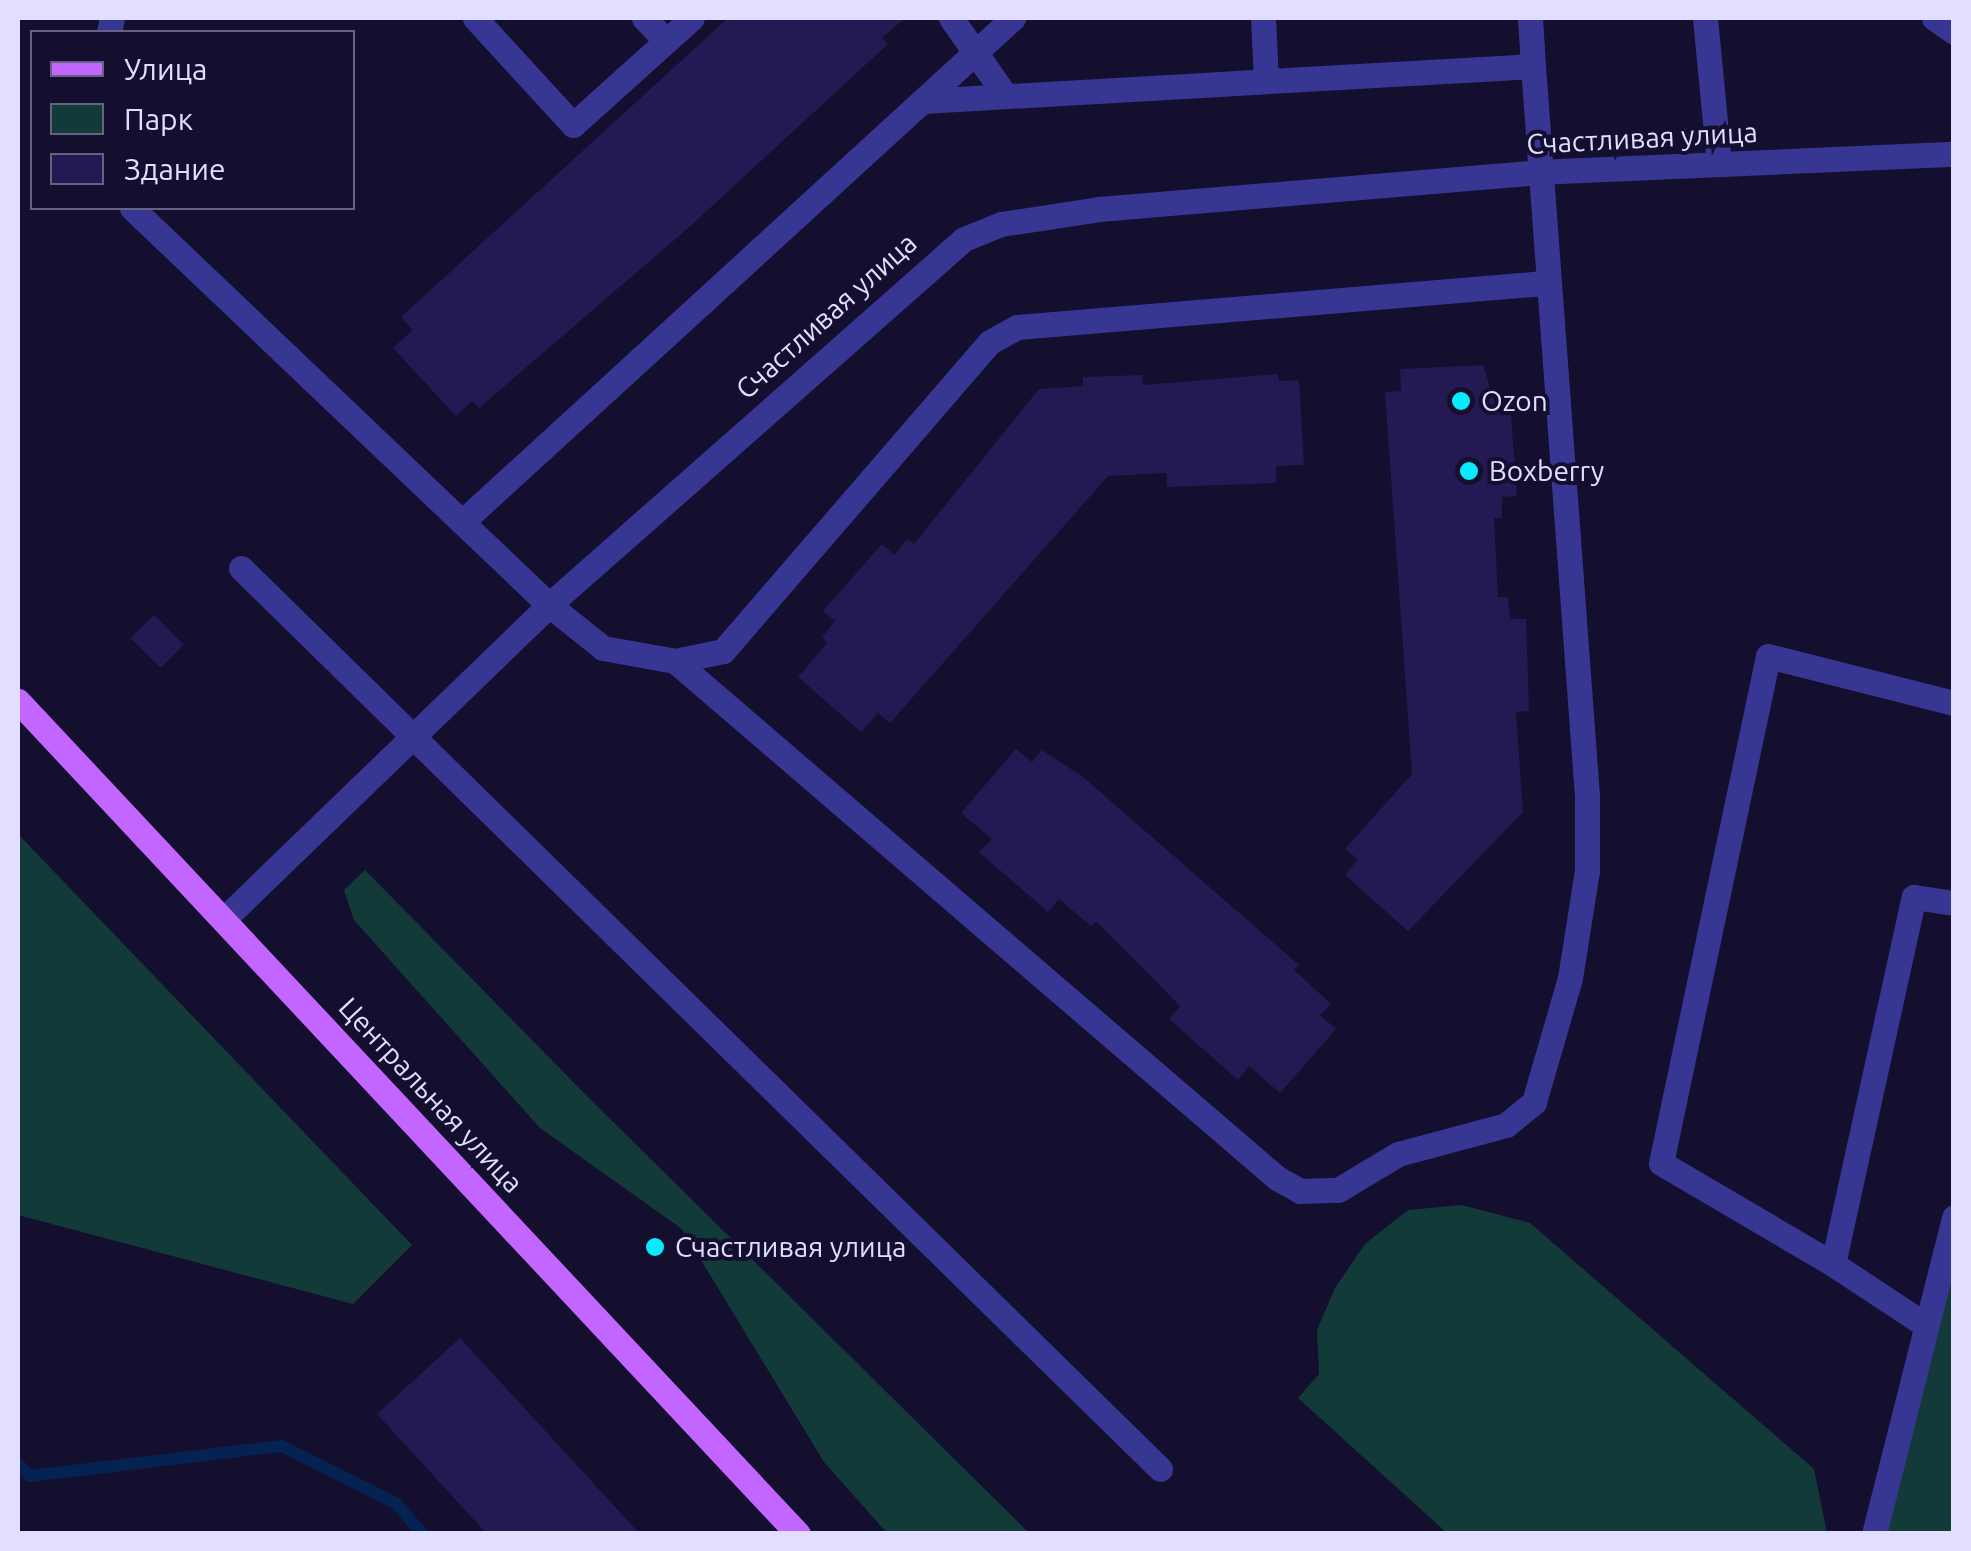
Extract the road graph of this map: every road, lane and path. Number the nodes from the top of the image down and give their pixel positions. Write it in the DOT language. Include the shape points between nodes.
graph roads {
  1 [pos="475,18"];
  2 [pos="644,18"];
  3 [pos="692,18"];
  4 [pos="951,18"];
  5 [pos="1013,18"];
  6 [pos="1262,18"];
  7 [pos="1530,18"];
  8 [pos="1705,18"];
  9 [pos="1934,18"];
  10 [pos="1954,32"];
  11 [pos="666,41"];
  12 [pos="973,48"];
  13 [pos="1533,66"];
  14 [pos="1266,80"];
  15 [pos="1002,92"];
  16 [pos="923,101"];
  17 [pos="1954,154"];
  18 [pos="1720,163"];
  19 [pos="1536,172"];
  20 [pos="134,210"];
  21 [pos="1544,283"];
  22 [pos="462,522"];
  23 [pos="241,568"];
  24 [pos="549,606"];
  25 [pos="675,661"];
  26 [pos="18,701"];
  27 [pos="1954,703"];
  28 [pos="410,736"];
  29 [pos="1954,903"];
  30 [pos="225,918"];
  31 [pos="1954,1217"];
  32 [pos="1833,1264"];
  33 [pos="1924,1324"];
  34 [pos="1160,1469"];
  35 [pos="798,1534"];
  36 [pos="1874,1534"];
  1 -- 11 [label="street" via="573,126"];
  2 -- 11 [label="street"];
  3 -- 11 [label="street"];
  4 -- 12 [label="street"];
  5 -- 12 [label="street"];
  6 -- 14 [label="street"];
  7 -- 13 [label="street"];
  8 -- 18 [label="street"];
  9 -- 10 [label="street"];
  12 -- 15 [label="street"];
  12 -- 16 [label="street"];
  13 -- 14 [label="street"];
  13 -- 19 [label="street"];
  14 -- 15 [label="street"];
  15 -- 16 [label="street"];
  16 -- 22 [label="street"];
  17 -- 18 [label="street, Счастливая улица"];
  18 -- 19 [label="street, Счастливая улица"];
  19 -- 21 [label="street"];
  19 -- 24 [label="street, Счастливая улица" via="1065,213 964,240"];
  20 -- 22 [label="street"];
  21 -- 25 [label="street" via="1017,327 990,342 723,651"];
  21 -- 25 [label="street" via="1586,870 1570,978 1541,1082 1534,1102 1506,1125 1398,1154 1338,1190 1300,1191 1276,1178"];
  22 -- 24 [label="street"];
  23 -- 28 [label="street"];
  24 -- 25 [label="street" via="603,648"];
  24 -- 28 [label="street, Счастливая улица"];
  26 -- 30 [label="main road, Центральная улица"];
  27 -- 32 [label="street" via="1768,656 1662,1163"];
  28 -- 30 [label="street, Счастливая улица"];
  28 -- 34 [label="street"];
  29 -- 32 [label="street" via="1914,897"];
  30 -- 35 [label="main road, Центральная улица"];
  31 -- 33 [label="street"];
  32 -- 33 [label="street"];
  33 -- 36 [label="street"];
}
